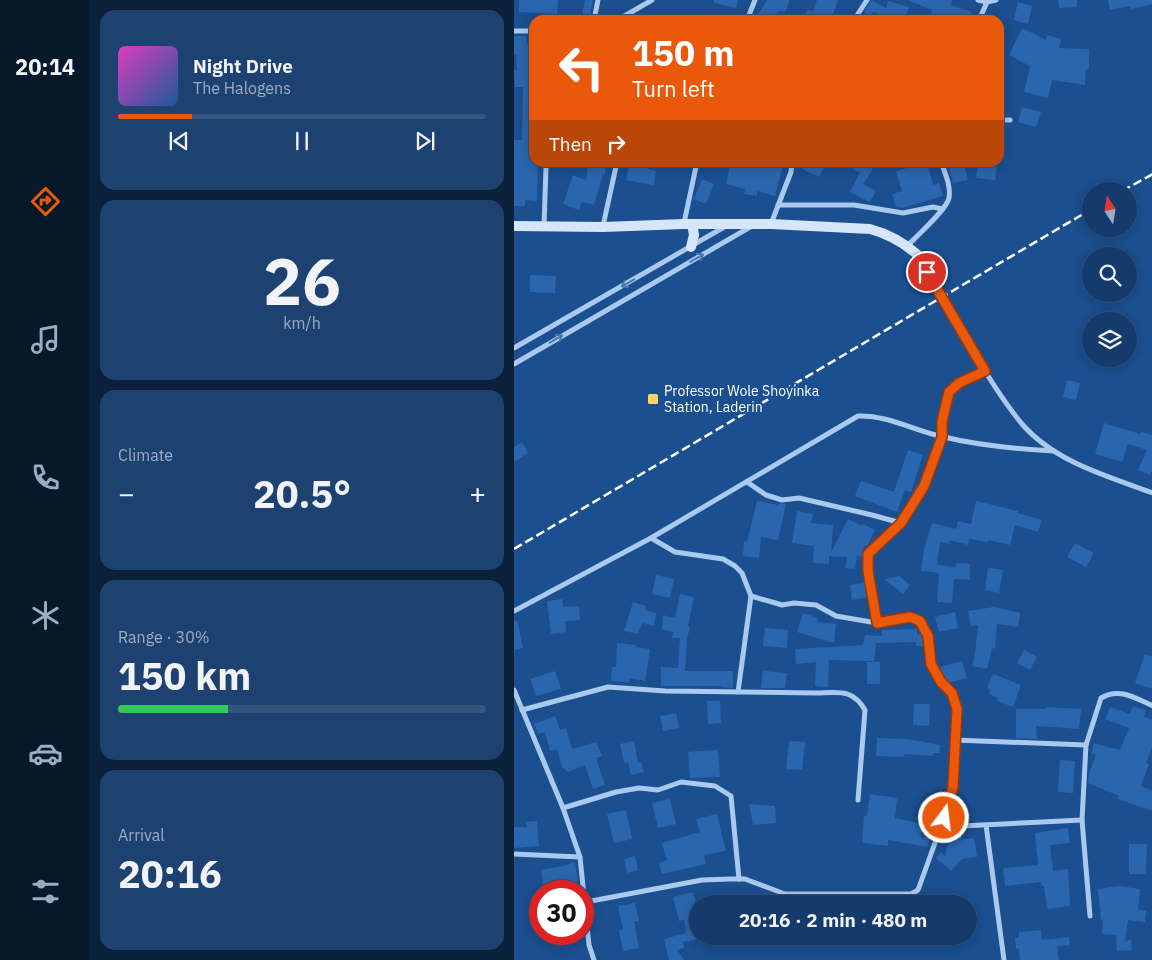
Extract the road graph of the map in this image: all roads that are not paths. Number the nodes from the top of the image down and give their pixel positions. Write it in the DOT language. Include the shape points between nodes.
graph roads {
  1 [pos="598,0"];
  2 [pos="652,0"];
  3 [pos="755,0"];
  4 [pos="866,0"];
  5 [pos="978,0"];
  6 [pos="996,0"];
  7 [pos="987,1"];
  8 [pos="629,13"];
  9 [pos="595,15"];
  10 [pos="624,15"];
  11 [pos="748,15"];
  12 [pos="857,15"];
  13 [pos="981,15"];
  14 [pos="514,31"];
  15 [pos="529,31"];
  16 [pos="1004,120"];
  17 [pos="1010,120"];
  18 [pos="546,167"];
  19 [pos="616,167"];
  20 [pos="696,167"];
  21 [pos="792,167"];
  22 [pos="943,167"];
  23 [pos="778,205"];
  24 [pos="943,209"];
  25 [pos="688,224"];
  26 [pos="731,224"];
  27 [pos="756,224"];
  28 [pos="771,224"];
  29 [pos="514,226"];
  30 [pos="544,226"];
  31 [pos="603,227"];
  32 [pos="907,246"];
  33 [pos="691,247"];
  34 [pos="918,256"];
  35 [pos="673,257"];
  36 [pos="680,268"];
  37 [pos="514,348"];
  38 [pos="514,364"];
  39 [pos="985,371"];
  40 [pos="942,437"];
  41 [pos="1054,451"];
  42 [pos="747,482"];
  43 [pos="1152,493"];
  44 [pos="901,523"];
  45 [pos="651,538"];
  46 [pos="751,596"];
  47 [pos="514,610"];
  48 [pos="877,623"];
  49 [pos="514,690"];
  50 [pos="738,692"];
  51 [pos="1152,706"];
  52 [pos="522,710"];
  53 [pos="954,740"];
  54 [pos="1086,745"];
  55 [pos="858,800"];
  56 [pos="564,808"];
  57 [pos="1082,820"];
  58 [pos="986,825"];
  59 [pos="941,827"];
  60 [pos="514,854"];
  61 [pos="580,857"];
  62 [pos="739,879"];
  63 [pos="583,880"];
  64 [pos="594,900"];
  65 [pos="1090,916"];
  66 [pos="589,945"];
  67 [pos="594,960"];
  68 [pos="1004,960"];
  1 -- 9 [label="street"];
  2 -- 8 [label="street"];
  3 -- 11 [label="street"];
  4 -- 12 [label="street"];
  5 -- 7 [label="street"];
  6 -- 7 [label="street"];
  7 -- 13 [label="street"];
  8 -- 10 [label="street"];
  14 -- 15 [label="street"];
  16 -- 17 [label="street"];
  18 -- 30 [label="street"];
  19 -- 31 [label="street"];
  20 -- 25 [label="street"];
  21 -- 23 [label="street"];
  22 -- 24 [label="street" via="950,189"];
  23 -- 24 [label="street" via="854,205 903,213 933,207"];
  23 -- 28 [label="street"];
  24 -- 32 [label="street"];
  25 -- 26 [label="street"];
  25 -- 31 [label="street"];
  25 -- 33 [label="street" via="694,235"];
  26 -- 27 [label="street"];
  26 -- 33 [label="street"];
  27 -- 28 [label="street"];
  36 -- 27 [label="street, one-way"];
  28 -- 32 [label="street" via="870,229 883,232"];
  29 -- 30 [label="street"];
  30 -- 31 [label="street"];
  32 -- 34 [label="street"];
  33 -- 35 [label="street"];
  34 -- 39 [label="street, bridge"];
  35 -- 36 [label="street"];
  35 -- 37 [label="street, one-way"];
  38 -- 36 [label="street, one-way"];
  39 -- 40 [label="street" via="959,383 949,392"];
  39 -- 41 [label="street" via="1023,425"];
  40 -- 41 [label="street" via="991,447"];
  40 -- 42 [label="street" via="872,416 858,416"];
  40 -- 44 [label="street" via="924,486"];
  41 -- 43 [label="street" via="1081,467"];
  42 -- 44 [label="street" via="766,495 782,500 799,498"];
  42 -- 45 [label="street"];
  44 -- 48 [label="street" via="868,554"];
  45 -- 46 [label="street" via="675,552 723,559 742,573"];
  45 -- 47 [label="street"];
  46 -- 48 [label="street" via="782,605 816,605 836,616"];
  46 -- 50 [label="street"];
  48 -- 53 [label="street" via="910,617 920,621 928,636 931,664 952,693 957,709"];
  49 -- 52 [label="street"];
  50 -- 52 [label="street" via="608,687"];
  50 -- 55 [label="street" via="843,692 860,702 865,710"];
  51 -- 54 [label="street" via="1122,693 1110,693 1101,698"];
  52 -- 56 [label="street"];
  53 -- 54 [label="street"];
  53 -- 59 [label="street" via="953,787"];
  54 -- 57 [label="street"];
  56 -- 61 [label="street"];
  56 -- 62 [label="street" via="639,788 658,790 682,782 715,786 731,796"];
  57 -- 58 [label="street"];
  57 -- 65 [label="street"];
  58 -- 59 [label="street"];
  58 -- 68 [label="street"];
  59 -- 62 [label="street" via="918,890 910,894 785,894"];
  60 -- 61 [label="street"];
  61 -- 63 [label="street"];
  62 -- 64 [label="street" via="702,880"];
  66 -- 67 [label="street"];
}
